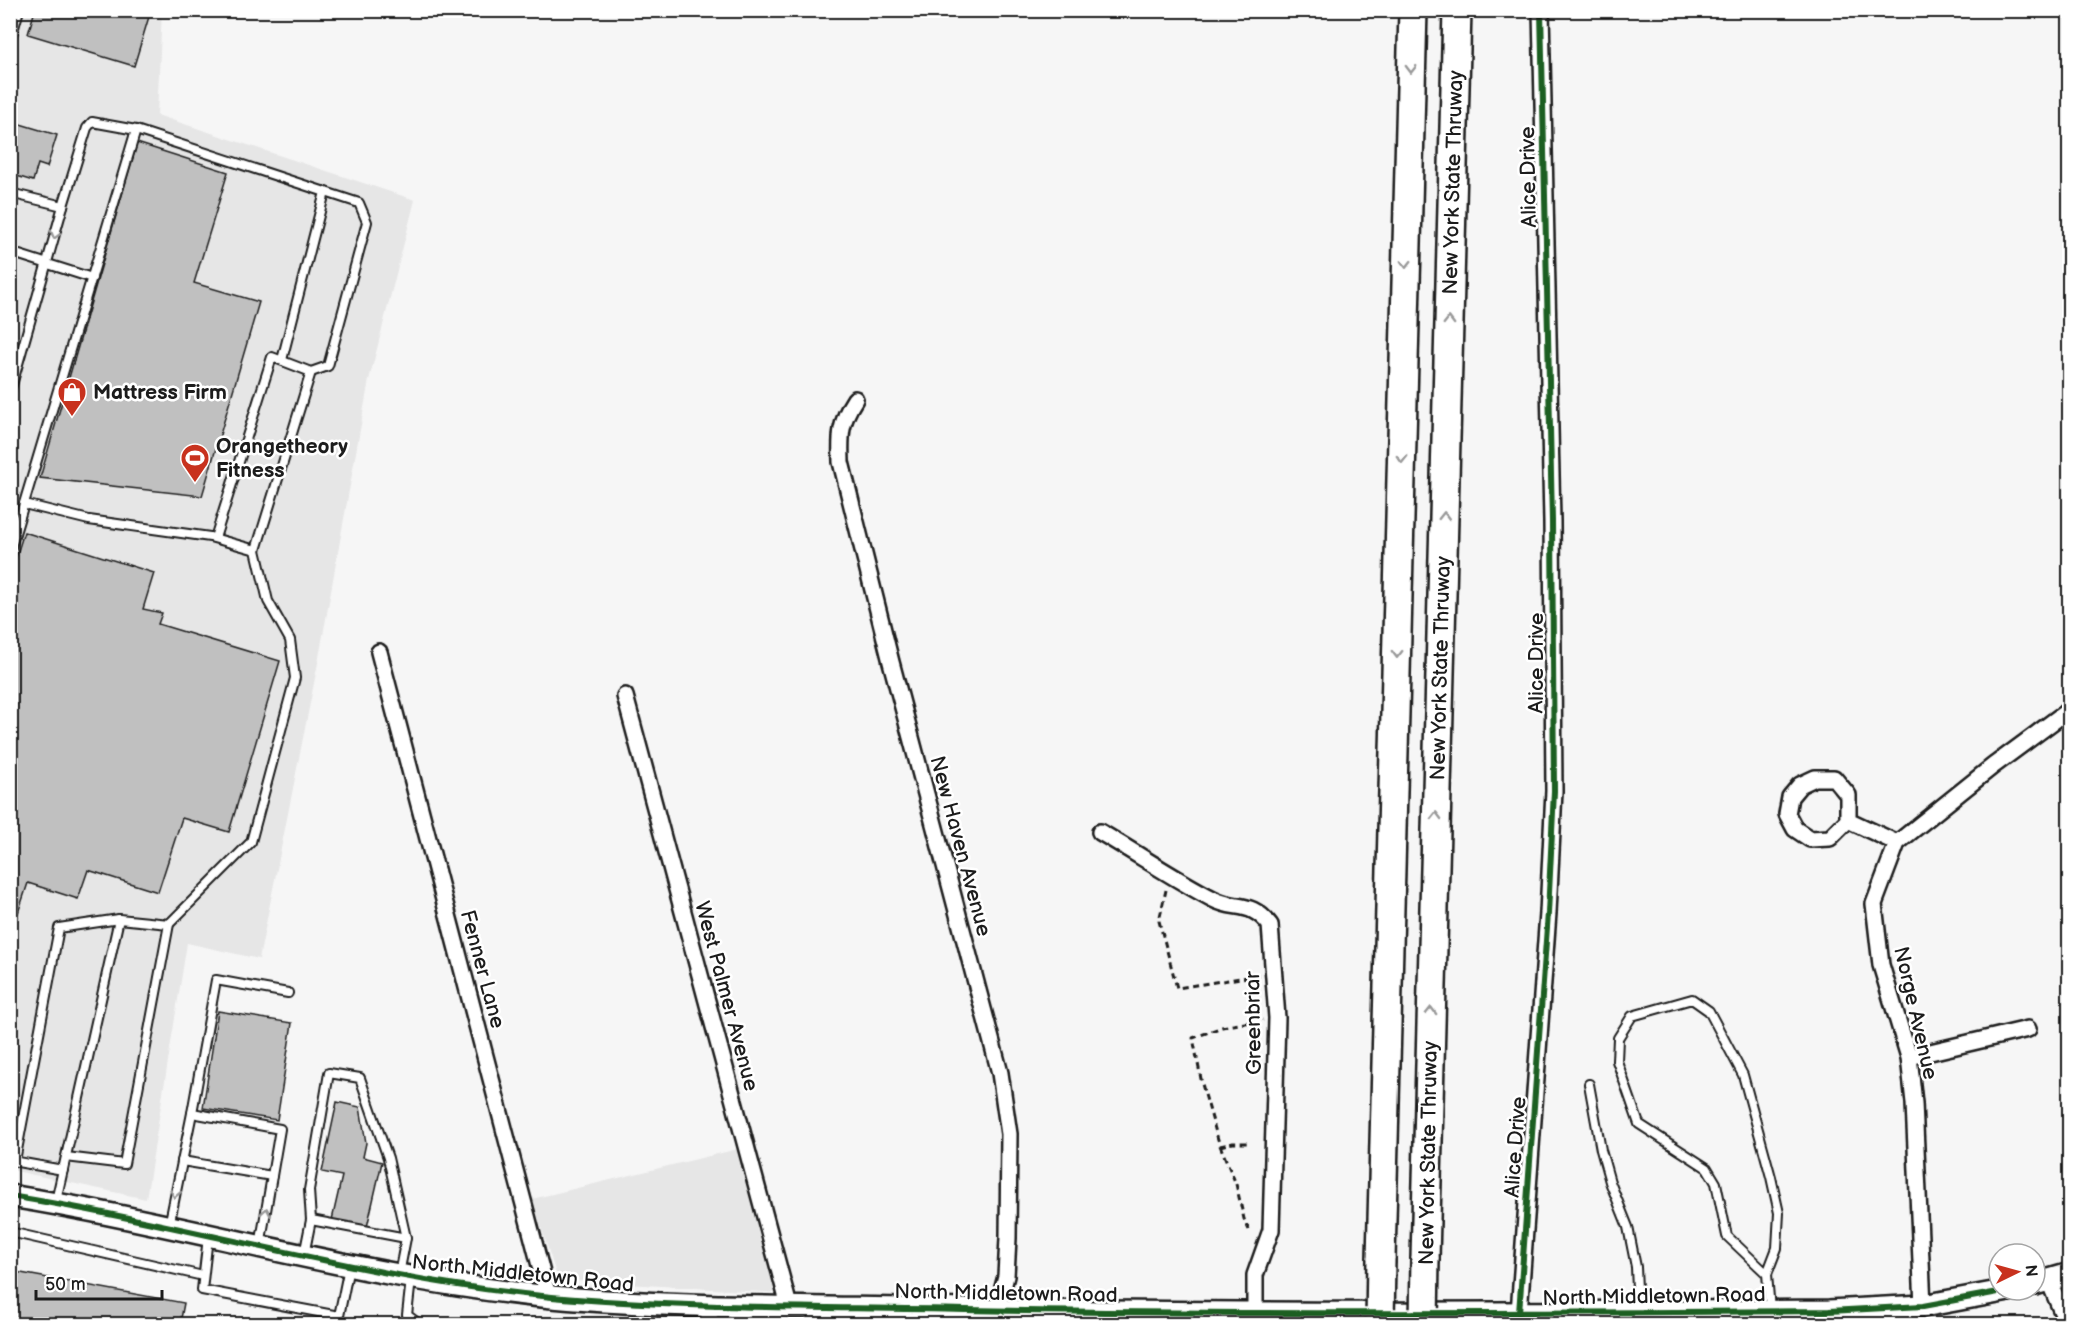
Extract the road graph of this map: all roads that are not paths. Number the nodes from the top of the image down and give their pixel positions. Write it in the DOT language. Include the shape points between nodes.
graph roads {
  1 [pos="19,10"];
  2 [pos="1413,10"];
  3 [pos="1457,10"];
  4 [pos="1541,10"];
  5 [pos="10,42"];
  6 [pos="135,130"];
  7 [pos="325,192"];
  8 [pos="10,193"];
  9 [pos="63,206"];
  10 [pos="10,252"];
  11 [pos="47,264"];
  12 [pos="92,278"];
  13 [pos="282,360"];
  14 [pos="311,372"];
  15 [pos="10,392"];
  16 [pos="855,399"];
  17 [pos="24,504"];
  18 [pos="214,538"];
  19 [pos="10,549"];
  20 [pos="256,550"];
  21 [pos="379,652"];
  22 [pos="625,696"];
  23 [pos="2070,709"];
  24 [pos="1848,820"];
  25 [pos="1100,832"];
  26 [pos="1897,843"];
  27 [pos="119,919"];
  28 [pos="169,924"];
  29 [pos="288,993"];
  30 [pos="2028,1029"];
  31 [pos="1909,1057"];
  32 [pos="1589,1084"];
  33 [pos="192,1113"];
  34 [pos="66,1157"];
  35 [pos="13,1161"];
  36 [pos="182,1161"];
  37 [pos="63,1170"];
  38 [pos="272,1176"];
  39 [pos="10,1196"];
  40 [pos="55,1203"];
  41 [pos="311,1220"];
  42 [pos="169,1227"];
  43 [pos="10,1232"];
  44 [pos="208,1236"];
  45 [pos="406,1238"];
  46 [pos="260,1247"];
  47 [pos="303,1257"];
  48 [pos="349,1265"];
  49 [pos="1767,1274"];
  50 [pos="2070,1274"];
  51 [pos="203,1276"];
  52 [pos="405,1276"];
  53 [pos="2047,1281"];
  54 [pos="2047,1291"];
  55 [pos="1987,1294"];
  56 [pos="548,1296"];
  57 [pos="789,1306"];
  58 [pos="1923,1306"];
  59 [pos="1771,1311"];
  60 [pos="1638,1312"];
  61 [pos="1519,1313"];
  62 [pos="708,1314"];
  63 [pos="996,1317"];
  64 [pos="1739,1318"];
  65 [pos="1255,1319"];
  66 [pos="1591,1319"];
  67 [pos="418,1324"];
  68 [pos="1380,1324"];
  69 [pos="1424,1324"];
  70 [pos="2067,1324"];
  1 -- 5 [label="lane"];
  2 -- 68 [label="highway, New York State Thruway, one-way, bridge"];
  69 -- 3 [label="highway, New York State Thruway, one-way, bridge"];
  4 -- 61 [label="street, Alice Drive" via="1554,791"];
  6 -- 7 [label="lane"];
  6 -- 9 [label="lane" via="92,122"];
  6 -- 12 [label="lane"];
  7 -- 13 [label="lane"];
  7 -- 14 [label="lane" via="359,203 367,222 328,366"];
  8 -- 9 [label="lane"];
  9 -- 11 [label="lane, one-way"];
  10 -- 11 [label="lane"];
  11 -- 12 [label="lane"];
  11 -- 15 [label="lane"];
  12 -- 17 [label="lane"];
  13 -- 14 [label="lane"];
  13 -- 18 [label="lane" via="272,357"];
  14 -- 20 [label="lane"];
  16 -- 63 [label="street, New Haven Avenue" via="840,433 841,462 1000,1073 1009,1134 1008,1238 1006,1276"];
  17 -- 18 [label="lane" via="89,520"];
  17 -- 19 [label="lane"];
  18 -- 20 [label="lane"];
  20 -- 28 [label="lane" via="268,601 290,640 295,678 251,842"];
  21 -- 56 [label="street, Fenner Lane"];
  22 -- 57 [label="street, West Palmer Avenue"];
  23 -- 26 [label="street"];
  24 -- 24 [label="street" via="1848,795 1834,778 1815,778 1800,784 1790,797 1787,814 1795,829 1810,838 1830,838"];
  24 -- 26 [label="street"];
  25 -- 65 [label="street, Greenbriar" via="1215,900 1251,908 1270,925 1277,1018 1271,1230 1255,1275"];
  26 -- 31 [label="street, Norge Avenue" via="1874,904 1881,965"];
  27 -- 28 [label="lane"];
  27 -- 34 [label="lane"];
  27 -- 35 [label="lane" via="59,928"];
  28 -- 34 [label="lane" via="124,1164"];
  29 -- 33 [label="lane" via="216,980"];
  30 -- 31 [label="street"];
  31 -- 58 [label="street, Norge Avenue"];
  32 -- 60 [label="lane" via="1601,1150 1628,1227 1636,1267"];
  33 -- 36 [label="lane"];
  33 -- 38 [label="lane" via="280,1129"];
  34 -- 37 [label="lane"];
  35 -- 37 [label="lane"];
  36 -- 38 [label="lane"];
  36 -- 42 [label="lane, one-way"];
  37 -- 40 [label="lane"];
  46 -- 38 [label="lane, one-way"];
  39 -- 40 [label="street, North Middletown Road"];
  40 -- 42 [label="street, North Middletown Road"];
  41 -- 45 [label="lane"];
  41 -- 45 [label="lane" via="309,1190 329,1073 360,1078 388,1158"];
  41 -- 47 [label="lane"];
  42 -- 44 [label="street, North Middletown Road"];
  43 -- 51 [label="lane"];
  44 -- 46 [label="street, North Middletown Road"];
  44 -- 51 [label="lane"];
  45 -- 52 [label="lane"];
  46 -- 47 [label="street, North Middletown Road"];
  47 -- 48 [label="street, North Middletown Road"];
  48 -- 51 [label="lane" via="339,1316 202,1290"];
  48 -- 52 [label="street, North Middletown Road"];
  49 -- 49 [label="lane" via="1778,1248 1779,1213 1743,1075 1709,1011 1692,999 1632,1016 1618,1038 1617,1061 1639,1124 1707,1168 1716,1183 1727,1236"];
  49 -- 59 [label="lane"];
  50 -- 53 [label="street"];
  52 -- 56 [label="street, North Middletown Road"];
  52 -- 67 [label="lane" via="407,1315"];
  54 -- 70 [label="street"];
  55 -- 58 [label="street, North Middletown Road"];
  56 -- 62 [label="street, North Middletown Road"];
  57 -- 62 [label="street, North Middletown Road"];
  57 -- 63 [label="street, North Middletown Road"];
  58 -- 59 [label="street, North Middletown Road"];
  59 -- 64 [label="street, North Middletown Road"];
  60 -- 64 [label="street, North Middletown Road"];
  60 -- 66 [label="street, North Middletown Road"];
  61 -- 65 [label="street, North Middletown Road"];
  61 -- 66 [label="street, North Middletown Road"];
  63 -- 65 [label="street, North Middletown Road"];
}
